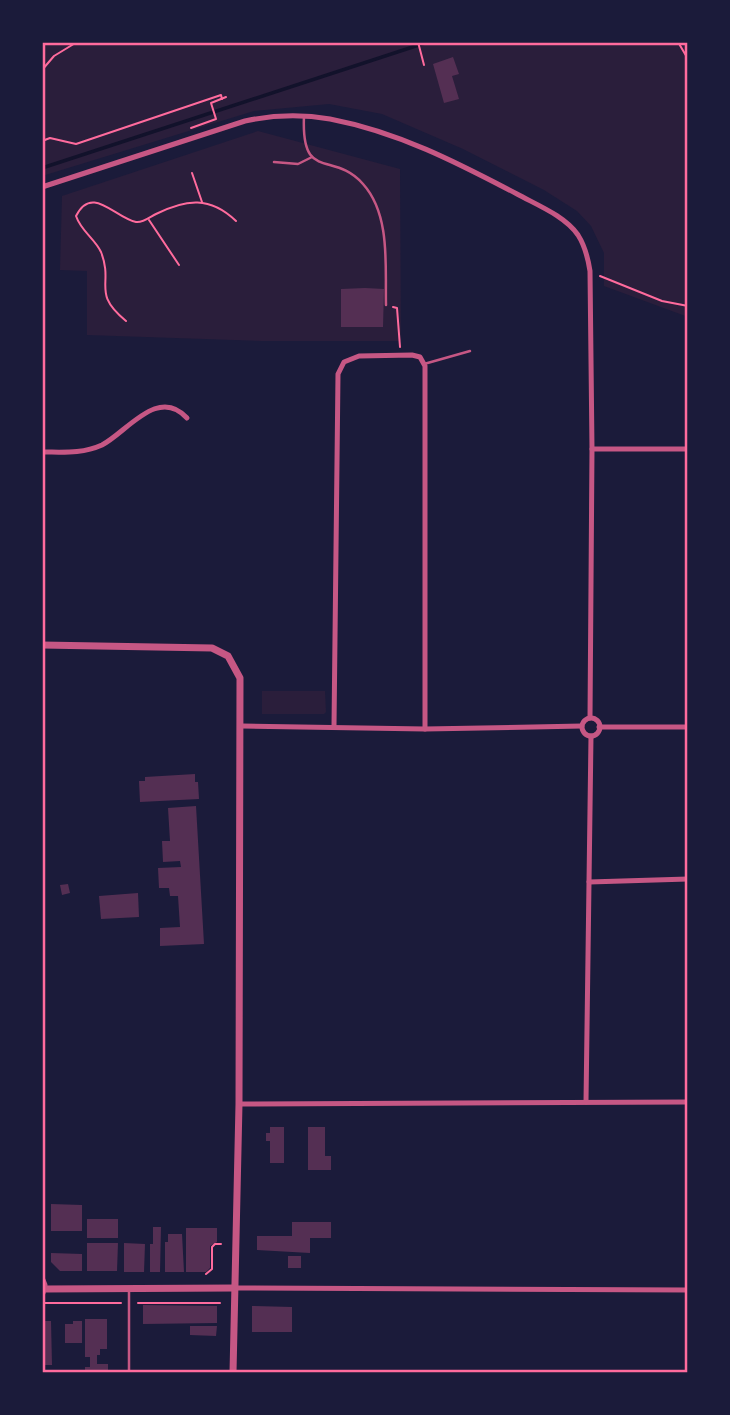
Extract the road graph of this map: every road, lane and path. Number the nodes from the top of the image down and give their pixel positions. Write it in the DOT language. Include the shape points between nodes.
graph roads {
  1 [pos="78,42"];
  2 [pos="418,42"];
  3 [pos="678,42"];
  4 [pos="688,59"];
  5 [pos="424,65"];
  6 [pos="42,70"];
  7 [pos="226,97"];
  8 [pos="222,99"];
  9 [pos="304,116"];
  10 [pos="216,119"];
  11 [pos="42,141"];
  12 [pos="312,157"];
  13 [pos="274,162"];
  14 [pos="192,173"];
  15 [pos="42,187"];
  16 [pos="202,203"];
  17 [pos="148,219"];
  18 [pos="236,221"];
  19 [pos="179,265"];
  20 [pos="590,271"];
  21 [pos="386,305"];
  22 [pos="688,306"];
  23 [pos="397,308"];
  24 [pos="125,321"];
  25 [pos="400,341"];
  26 [pos="470,351"];
  27 [pos="425,365"];
  28 [pos="187,418"];
  29 [pos="592,449"];
  30 [pos="688,449"];
  31 [pos="42,452"];
  32 [pos="42,645"];
  33 [pos="590,718"];
  34 [pos="242,726"];
  35 [pos="334,726"];
  36 [pos="582,726"];
  37 [pos="599,727"];
  38 [pos="688,727"];
  39 [pos="425,729"];
  40 [pos="591,736"];
  41 [pos="688,879"];
  42 [pos="589,882"];
  43 [pos="586,1102"];
  44 [pos="688,1102"];
  45 [pos="239,1104"];
  46 [pos="221,1244"];
  47 [pos="206,1274"];
  48 [pos="42,1280"];
  49 [pos="235,1288"];
  50 [pos="129,1289"];
  51 [pos="688,1290"];
  52 [pos="43,1291"];
  53 [pos="129,1373"];
  54 [pos="233,1373"];
  1 -- 6 [label="path" via="54,56"];
  2 -- 5 [label="path"];
  3 -- 4 [label="path"];
  7 -- 8 [label="path"];
  8 -- 10 [label="path" via="211,103"];
  8 -- 11 [label="path" via="221,95 76,144 50,138"];
  9 -- 12 [label="lane" via="303,138"];
  9 -- 15 [label="street" via="245,121"];
  9 -- 20 [label="street" via="414,142 536,204 578,235"];
  12 -- 13 [label="lane" via="298,164"];
  12 -- 21 [label="lane" via="363,184 374,202 384,244"];
  14 -- 16 [label="path"];
  16 -- 17 [label="path" via="176,205"];
  16 -- 18 [label="path" via="224,210"];
  17 -- 19 [label="path"];
  17 -- 24 [label="path" via="136,222 93,203 81,207 76,216 100,250 106,268 105,296"];
  20 -- 22 [label="path" via="662,301"];
  20 -- 29 [label="street"];
  23 -- 25 [label="path"];
  26 -- 27 [label="lane"];
  27 -- 35 [label="street" via="412,355 359,356 344,362 338,374"];
  27 -- 39 [label="street"];
  28 -- 31 [label="street" via="179,410 165,407 140,416 104,444 79,453"];
  29 -- 30 [label="street"];
  29 -- 33 [label="street"];
  32 -- 34 [label="street" via="203,646 220,651 229,656 240,678"];
  33 -- 36 [label="street"];
  33 -- 37 [label="street"];
  34 -- 35 [label="street"];
  34 -- 45 [label="street"];
  35 -- 39 [label="street"];
  36 -- 39 [label="street"];
  36 -- 40 [label="street"];
  37 -- 38 [label="street"];
  37 -- 40 [label="street"];
  40 -- 42 [label="street"];
  41 -- 42 [label="street"];
  42 -- 43 [label="street"];
  43 -- 44 [label="street"];
  43 -- 45 [label="street"];
  45 -- 49 [label="street"];
  46 -- 47 [label="path" via="212,1247 212,1269"];
  48 -- 52 [label="street"];
  49 -- 50 [label="street"];
  49 -- 51 [label="street"];
  49 -- 54 [label="street"];
  50 -- 52 [label="street"];
  50 -- 53 [label="lane"];
}
